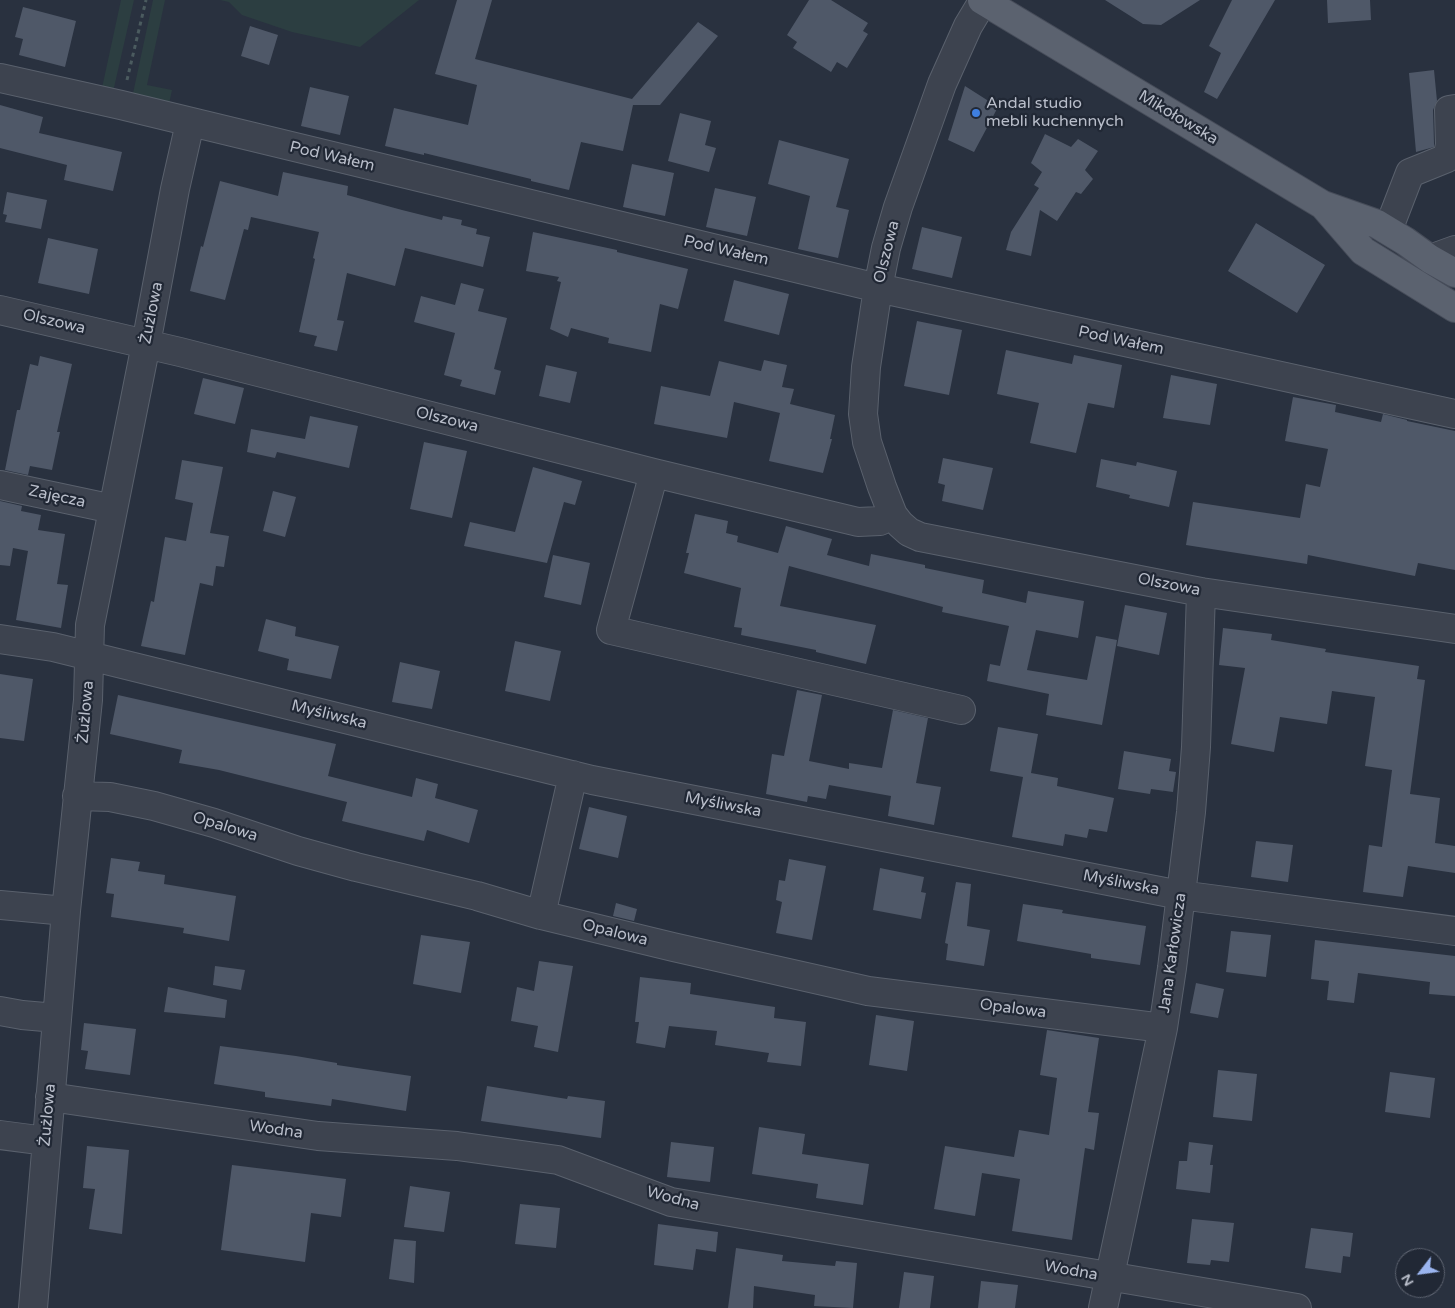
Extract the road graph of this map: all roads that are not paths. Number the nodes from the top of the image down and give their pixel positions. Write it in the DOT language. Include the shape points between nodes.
graph roads {
  1 [pos="982,0"];
  2 [pos="0,78"];
  3 [pos="1455,109"];
  4 [pos="190,123"];
  5 [pos="1323,204"];
  6 [pos="1388,230"];
  7 [pos="1443,255"];
  8 [pos="1455,273"];
  9 [pos="878,288"];
  10 [pos="1455,308"];
  11 [pos="0,310"];
  12 [pos="146,344"];
  13 [pos="1455,414"];
  14 [pos="654,473"];
  15 [pos="0,485"];
  16 [pos="113,509"];
  17 [pos="893,514"];
  18 [pos="1201,592"];
  19 [pos="1455,629"];
  20 [pos="0,639"];
  21 [pos="90,656"];
  22 [pos="961,710"];
  23 [pos="573,775"];
  24 [pos="77,796"];
  25 [pos="1180,895"];
  26 [pos="0,905"];
  27 [pos="66,911"];
  28 [pos="541,915"];
  29 [pos="1455,931"];
  30 [pos="0,1011"];
  31 [pos="56,1018"];
  32 [pos="1163,1028"];
  33 [pos="50,1097"];
  34 [pos="0,1135"];
  35 [pos="46,1141"];
  36 [pos="1109,1277"];
  37 [pos="33,1308"];
  38 [pos="1103,1308"];
  39 [pos="1296,1308"];
  1 -- 5 [label="main road, Mikołowska"];
  1 -- 9 [label="street, Olszowa" via="942,84 898,207"];
  2 -- 4 [label="street, Pod Wałem"];
  3 -- 6 [label="street" via="1449,110 1447,158 1410,173"];
  4 -- 9 [label="street, Pod Wałem"];
  4 -- 12 [label="street, Żużlowa" via="174,189"];
  5 -- 6 [label="main road, Mikołowska"];
  5 -- 10 [label="main road, Mikołowska" via="1363,251"];
  6 -- 7 [label="main road, Mikołowska"];
  7 -- 8 [label="main road, Mikołowska"];
  9 -- 13 [label="street, Pod Wałem"];
  9 -- 17 [label="street, Olszowa" via="863,414 867,442"];
  11 -- 12 [label="street, Olszowa"];
  12 -- 14 [label="street, Olszowa"];
  12 -- 16 [label="street, Żużlowa"];
  14 -- 17 [label="street, Olszowa" via="858,522 880,521"];
  14 -- 22 [label="street" via="611,630"];
  15 -- 16 [label="street, Zajęcza"];
  16 -- 21 [label="street, Żużlowa" via="90,625"];
  17 -- 18 [label="street, Olszowa" via="909,532 920,537"];
  18 -- 19 [label="street, Olszowa"];
  18 -- 25 [label="street, Jana Karłowicza" via="1196,747"];
  20 -- 21 [label="street, Myśliwska"];
  21 -- 23 [label="street, Myśliwska"];
  21 -- 24 [label="street, Żużlowa"];
  23 -- 25 [label="street, Myśliwska"];
  23 -- 28 [label="street"];
  24 -- 27 [label="street, Żużlowa"];
  24 -- 28 [label="street, Opalowa" via="110,797 154,806 315,855"];
  25 -- 29 [label="street, Myśliwska"];
  25 -- 32 [label="street, Jana Karłowicza"];
  26 -- 27 [label="street"];
  27 -- 31 [label="street, Żużlowa"];
  28 -- 32 [label="street, Opalowa" via="868,991"];
  30 -- 31 [label="street"];
  31 -- 33 [label="street, Żużlowa"];
  32 -- 36 [label="street, Jana Karłowicza"];
  33 -- 35 [label="street, Żużlowa"];
  33 -- 36 [label="street, Wodna" via="318,1136 456,1146 558,1160 671,1202"];
  34 -- 35 [label="street"];
  35 -- 37 [label="street, Żużlowa"];
  36 -- 38 [label="street, Jana Karłowicza"];
  36 -- 39 [label="street, Wodna"];
}
